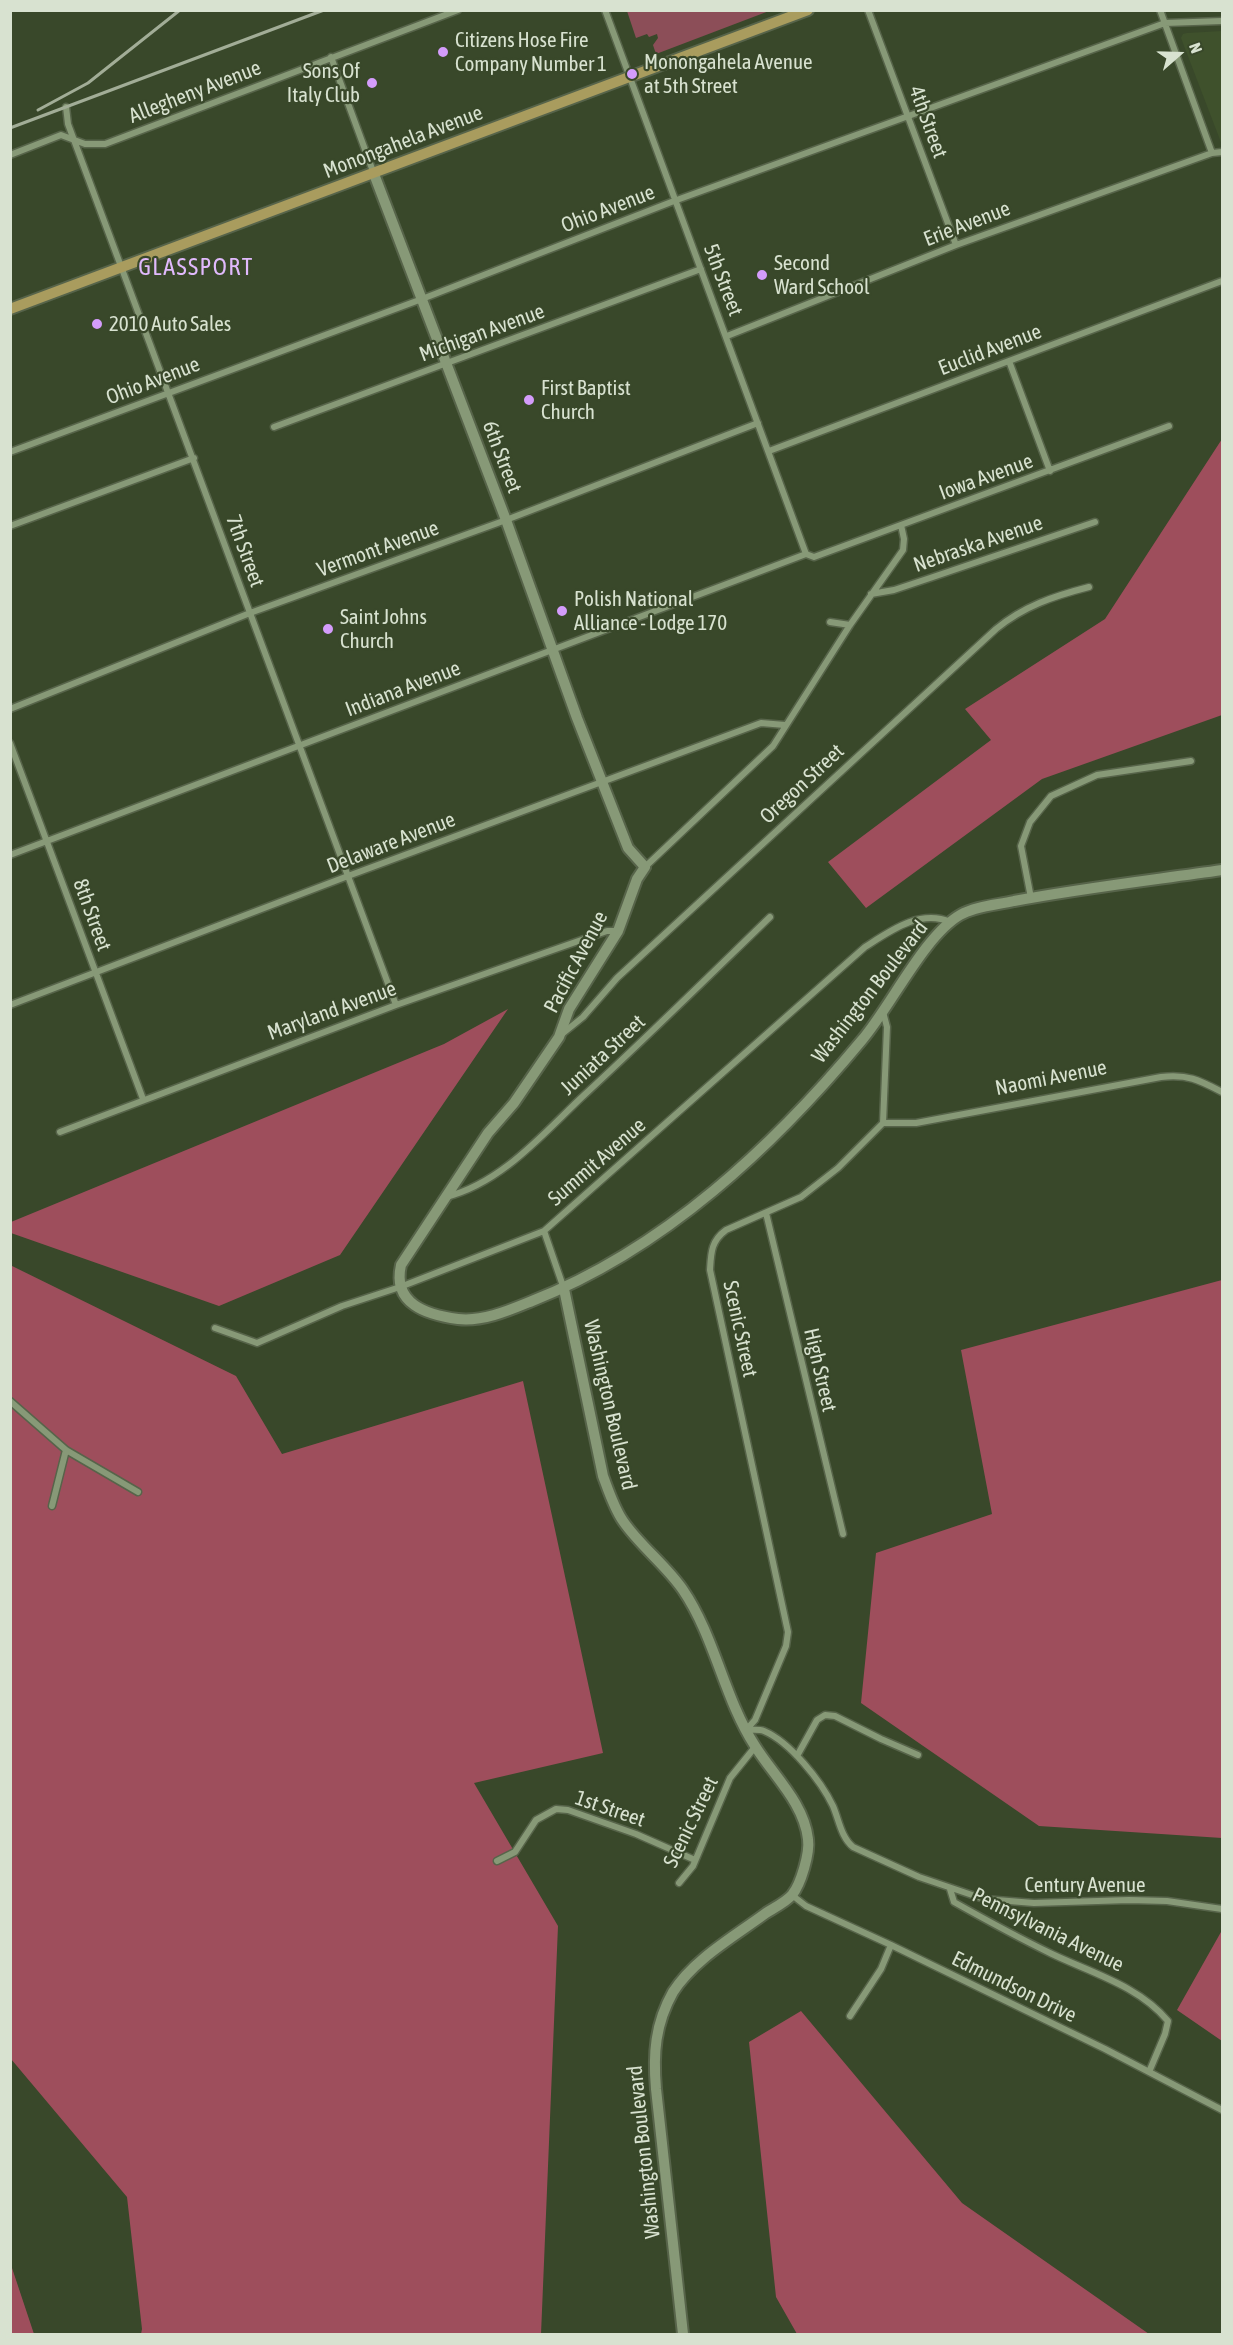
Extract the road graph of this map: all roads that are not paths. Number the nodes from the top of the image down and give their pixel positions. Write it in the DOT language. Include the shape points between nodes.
graph roads {
  1 [pos="458,10"];
  2 [pos="605,10"];
  3 [pos="808,10"];
  4 [pos="868,10"];
  5 [pos="1160,10"];
  6 [pos="1222,21"];
  7 [pos="1165,23"];
  8 [pos="331,57"];
  9 [pos="630,77"];
  10 [pos="66,107"];
  11 [pos="908,116"];
  12 [pos="73,138"];
  13 [pos="1222,152"];
  14 [pos="1212,153"];
  15 [pos="10,155"];
  16 [pos="374,174"];
  17 [pos="674,201"];
  18 [pos="956,245"];
  19 [pos="121,266"];
  20 [pos="701,269"];
  21 [pos="1222,281"];
  22 [pos="422,298"];
  23 [pos="10,309"];
  24 [pos="727,336"];
  25 [pos="1008,361"];
  26 [pos="446,365"];
  27 [pos="168,393"];
  28 [pos="758,423"];
  29 [pos="1168,426"];
  30 [pos="274,427"];
  31 [pos="769,451"];
  32 [pos="10,452"];
  33 [pos="194,458"];
  34 [pos="1050,471"];
  35 [pos="506,519"];
  36 [pos="1095,522"];
  37 [pos="901,525"];
  38 [pos="10,526"];
  39 [pos="806,554"];
  40 [pos="1089,587"];
  41 [pos="871,594"];
  42 [pos="250,613"];
  43 [pos="830,622"];
  44 [pos="850,624"];
  45 [pos="553,650"];
  46 [pos="10,709"];
  47 [pos="786,725"];
  48 [pos="10,742"];
  49 [pos="300,746"];
  50 [pos="1191,760"];
  51 [pos="603,781"];
  52 [pos="46,842"];
  53 [pos="10,855"];
  54 [pos="645,867"];
  55 [pos="1222,870"];
  56 [pos="348,876"];
  57 [pos="1031,898"];
  58 [pos="770,917"];
  59 [pos="950,922"];
  60 [pos="618,930"];
  61 [pos="96,973"];
  62 [pos="10,1005"];
  63 [pos="396,1005"];
  64 [pos="883,1012"];
  65 [pos="559,1037"];
  66 [pos="1222,1092"];
  67 [pos="143,1099"];
  68 [pos="883,1123"];
  69 [pos="60,1132"];
  70 [pos="445,1197"];
  71 [pos="766,1213"];
  72 [pos="544,1231"];
  73 [pos="400,1287"];
  74 [pos="564,1289"];
  75 [pos="216,1328"];
  76 [pos="10,1401"];
  77 [pos="66,1450"];
  78 [pos="138,1492"];
  79 [pos="51,1506"];
  80 [pos="843,1534"];
  81 [pos="745,1730"];
  82 [pos="755,1747"];
  83 [pos="918,1755"];
  84 [pos="796,1756"];
  85 [pos="695,1860"];
  86 [pos="497,1861"];
  87 [pos="679,1883"];
  88 [pos="950,1889"];
  89 [pos="792,1895"];
  90 [pos="1222,1909"];
  91 [pos="891,1945"];
  92 [pos="850,2016"];
  93 [pos="1149,2072"];
  94 [pos="1222,2110"];
  95 [pos="683,2334"];
  1 -- 8 [label="street, Allegheny Avenue"];
  2 -- 9 [label="street, 5th Street"];
  3 -- 9 [label="main road, Monongahela Avenue"];
  4 -- 11 [label="street, 4th Street"];
  5 -- 7 [label="street"];
  6 -- 7 [label="street, Ohio Avenue"];
  7 -- 11 [label="street, Ohio Avenue"];
  7 -- 14 [label="street"];
  8 -- 12 [label="street, Allegheny Avenue" via="105,144 85,144"];
  8 -- 16 [label="street, 6th Street"];
  9 -- 16 [label="main road, Monongahela Avenue"];
  9 -- 17 [label="street, 5th Street"];
  10 -- 12 [label="street, 7th Street"];
  11 -- 17 [label="street, Ohio Avenue"];
  11 -- 18 [label="street, 4th Street"];
  12 -- 15 [label="street, Allegheny Avenue" via="61,135"];
  12 -- 19 [label="street, 7th Street"];
  13 -- 14 [label="street, Erie Avenue"];
  14 -- 18 [label="street, Erie Avenue"];
  16 -- 19 [label="main road, Monongahela Avenue"];
  16 -- 22 [label="street, 6th Street"];
  17 -- 20 [label="street, 5th Street"];
  17 -- 22 [label="street, Ohio Avenue"];
  18 -- 24 [label="street, Erie Avenue"];
  19 -- 23 [label="main road, Monongahela Avenue"];
  19 -- 27 [label="street, 7th Street"];
  20 -- 24 [label="street, 5th Street"];
  20 -- 26 [label="street, Michigan Avenue"];
  21 -- 25 [label="street, Euclid Avenue"];
  22 -- 26 [label="street, 6th Street"];
  22 -- 27 [label="street, Ohio Avenue"];
  24 -- 28 [label="street, 5th Street"];
  25 -- 31 [label="street, Euclid Avenue"];
  25 -- 34 [label="street"];
  26 -- 30 [label="street, Michigan Avenue"];
  26 -- 35 [label="street, 6th Street"];
  27 -- 32 [label="street, Ohio Avenue"];
  27 -- 33 [label="street, 7th Street"];
  28 -- 31 [label="street, 5th Street"];
  28 -- 35 [label="street, Vermont Avenue"];
  29 -- 34 [label="street, Iowa Avenue"];
  31 -- 39 [label="street, 5th Street"];
  33 -- 38 [label="street"];
  33 -- 42 [label="street, 7th Street"];
  34 -- 37 [label="street, Iowa Avenue"];
  35 -- 42 [label="street, Vermont Avenue"];
  35 -- 45 [label="street, 6th Street"];
  36 -- 41 [label="street, Nebraska Avenue" via="930,579"];
  37 -- 39 [label="street, Iowa Avenue" via="814,557"];
  37 -- 41 [label="street, Pacific Avenue" via="903,550"];
  39 -- 45 [label="street, Indiana Avenue"];
  40 -- 65 [label="street, Oregon Street" via="1037,603 1014,614 996,629 617,978 583,1017"];
  41 -- 44 [label="street, Pacific Avenue"];
  42 -- 46 [label="street, Vermont Avenue"];
  42 -- 49 [label="street, 7th Street"];
  43 -- 44 [label="street"];
  44 -- 47 [label="street, Pacific Avenue"];
  45 -- 49 [label="street, Indiana Avenue"];
  45 -- 51 [label="street, 6th Street"];
  47 -- 51 [label="street, Delaware Avenue" via="761,723"];
  47 -- 54 [label="street, Pacific Avenue" via="773,746"];
  48 -- 52 [label="street, 8th Street"];
  49 -- 52 [label="street, Indiana Avenue"];
  49 -- 56 [label="street, 7th Street"];
  50 -- 57 [label="street" via="1097,775 1052,796 1030,822 1021,846"];
  51 -- 54 [label="street, 6th Street" via="628,848"];
  51 -- 56 [label="street, Delaware Avenue"];
  52 -- 53 [label="street, Indiana Avenue"];
  52 -- 61 [label="street, 8th Street"];
  54 -- 60 [label="street, Pacific Avenue"];
  55 -- 57 [label="street, Washington Boulevard"];
  56 -- 61 [label="street, Delaware Avenue"];
  56 -- 63 [label="street, 7th Street"];
  57 -- 59 [label="street, Washington Boulevard" via="975,909"];
  58 -- 70 [label="street, Juniata Street" via="535,1142 489,1178 463,1193"];
  59 -- 64 [label="street, Washington Boulevard"];
  59 -- 72 [label="street, Summit Avenue" via="939,917 922,918 895,928 865,947"];
  60 -- 63 [label="street, Maryland Avenue" via="607,930"];
  60 -- 65 [label="street, Pacific Avenue" via="569,1009"];
  61 -- 62 [label="street, Delaware Avenue"];
  61 -- 67 [label="street, 8th Street"];
  63 -- 67 [label="street, Maryland Avenue"];
  64 -- 68 [label="street" via="887,1027"];
  64 -- 74 [label="street, Washington Boulevard" via="811,1099 709,1194 659,1234"];
  65 -- 70 [label="street, Pacific Avenue"];
  66 -- 68 [label="street, Naomi Avenue" via="1196,1078 1179,1075 916,1123"];
  67 -- 69 [label="street, Maryland Avenue"];
  68 -- 71 [label="street, Scenic Street" via="838,1168 801,1197"];
  70 -- 73 [label="street, Pacific Avenue" via="401,1265"];
  71 -- 80 [label="street, High Street"];
  71 -- 81 [label="street, Scenic Street" via="717,1237 711,1249 710,1270 788,1632 786,1646 755,1720"];
  72 -- 73 [label="street, Summit Avenue"];
  72 -- 74 [label="street"];
  73 -- 74 [label="street" via="408,1301 424,1311 470,1320"];
  73 -- 75 [label="street, Summit Avenue" via="342,1306 257,1343"];
  74 -- 81 [label="street, Washington Boulevard" via="603,1476 614,1505 624,1523 683,1589"];
  76 -- 77 [label="street"];
  77 -- 78 [label="street"];
  77 -- 79 [label="street"];
  81 -- 82 [label="street, Washington Boulevard"];
  81 -- 84 [label="street, Pennsylvania Avenue" via="762,1730"];
  82 -- 85 [label="street, Scenic Street" via="730,1778"];
  82 -- 89 [label="street, Washington Boulevard" via="794,1802 805,1825 808,1857"];
  83 -- 84 [label="street" via="835,1716 825,1715 817,1720"];
  84 -- 88 [label="street, Pennsylvania Avenue" via="822,1788 844,1837 853,1847"];
  85 -- 86 [label="street, 1st Street" via="636,1834 556,1809 536,1820 514,1852"];
  85 -- 87 [label="street, Scenic Street"];
  88 -- 90 [label="street, Century Avenue" via="1004,1901 1148,1900"];
  88 -- 93 [label="street, Pennsylvania Avenue" via="954,1902 1035,1946 1126,1987 1159,2010 1168,2021"];
  89 -- 91 [label="street, Edmundson Drive" via="806,1906"];
  89 -- 95 [label="street, Washington Boulevard" via="724,1943 683,1978 658,2031 653,2053"];
  91 -- 92 [label="street" via="881,1969"];
  91 -- 93 [label="street, Edmundson Drive"];
  93 -- 94 [label="street, Edmundson Drive"];
}
